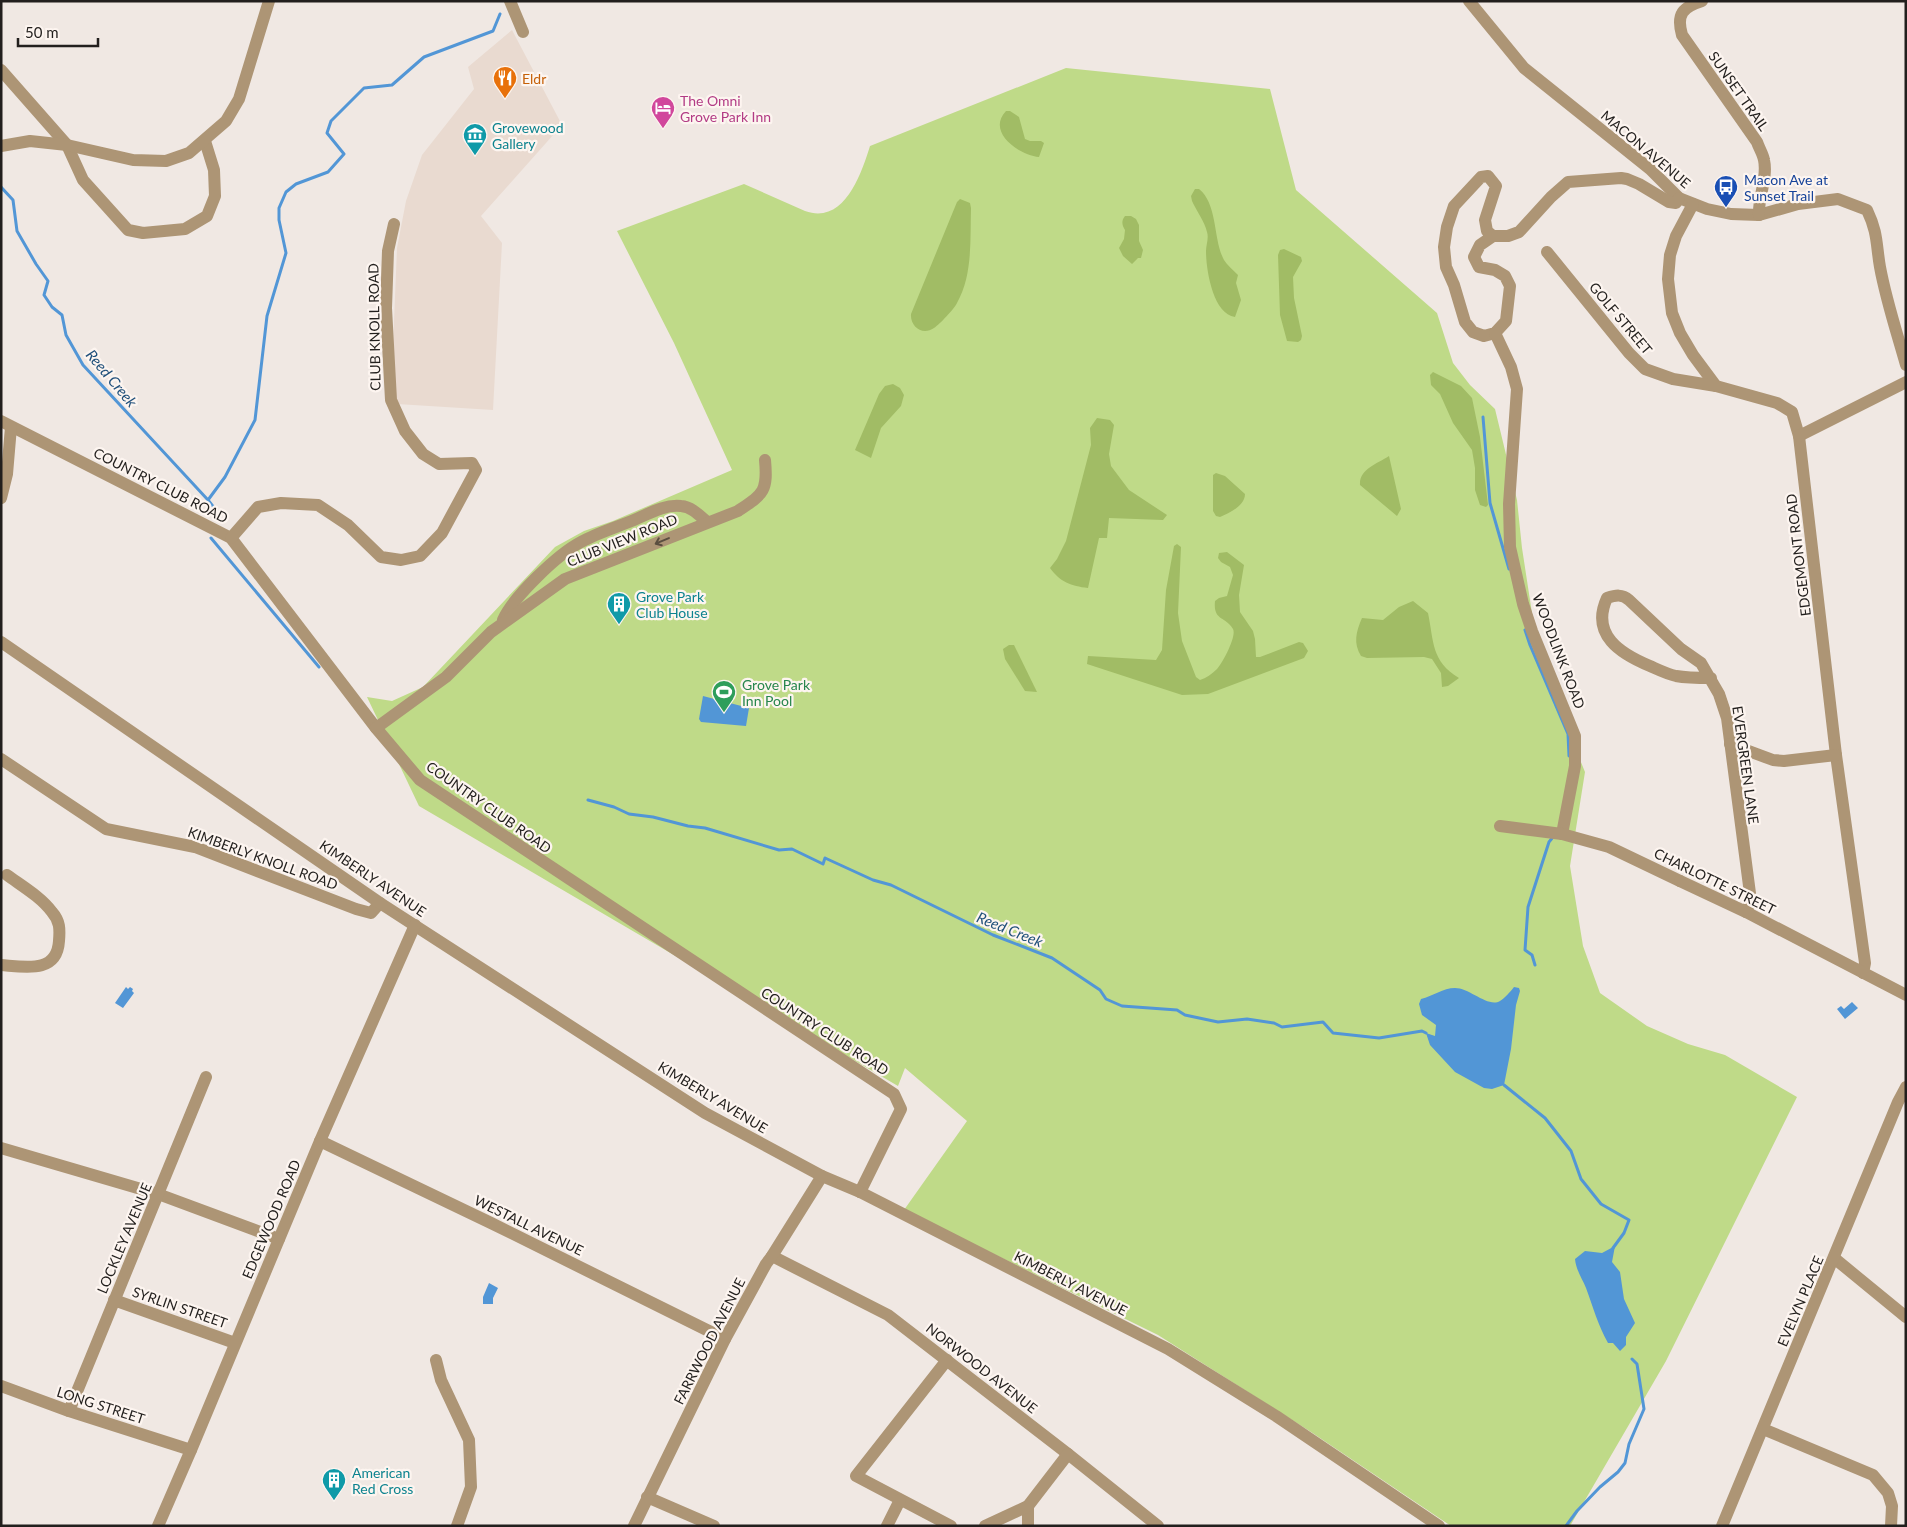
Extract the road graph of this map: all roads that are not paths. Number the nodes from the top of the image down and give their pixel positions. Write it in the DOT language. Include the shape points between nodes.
graph roads {
  1 [pos="269,1"];
  2 [pos="510,1"];
  3 [pos="1469,1"];
  4 [pos="1702,1"];
  5 [pos="523,32"];
  6 [pos="1,70"];
  7 [pos="205,141"];
  8 [pos="68,145"];
  9 [pos="1,146"];
  10 [pos="1679,198"];
  11 [pos="1693,204"];
  12 [pos="1759,215"];
  13 [pos="394,224"];
  14 [pos="1494,236"];
  15 [pos="1547,252"];
  16 [pos="1495,333"];
  17 [pos="1906,365"];
  18 [pos="1906,382"];
  19 [pos="1716,386"];
  20 [pos="6,424"];
  21 [pos="1799,436"];
  22 [pos="765,460"];
  23 [pos="1,498"];
  24 [pos="707,522"];
  25 [pos="230,538"];
  26 [pos="501,625"];
  27 [pos="1,642"];
  28 [pos="1711,678"];
  29 [pos="376,728"];
  30 [pos="1730,744"];
  31 [pos="1836,755"];
  32 [pos="1,758"];
  33 [pos="1500,826"];
  34 [pos="1562,834"];
  35 [pos="7,875"];
  36 [pos="380,903"];
  37 [pos="1746,912"];
  38 [pos="415,925"];
  39 [pos="1,965"];
  40 [pos="1863,973"];
  41 [pos="1906,996"];
  42 [pos="206,1077"];
  43 [pos="1906,1088"];
  44 [pos="320,1141"];
  45 [pos="1,1148"];
  46 [pos="822,1176"];
  47 [pos="860,1192"];
  48 [pos="158,1194"];
  49 [pos="279,1239"];
  50 [pos="772,1256"];
  51 [pos="1834,1258"];
  52 [pos="114,1300"];
  53 [pos="1906,1317"];
  54 [pos="725,1339"];
  55 [pos="235,1343"];
  56 [pos="436,1360"];
  57 [pos="947,1360"];
  58 [pos="1,1386"];
  59 [pos="69,1411"];
  60 [pos="1763,1429"];
  61 [pos="191,1450"];
  62 [pos="1068,1454"];
  63 [pos="647,1497"];
  64 [pos="900,1500"];
  65 [pos="1028,1506"];
  66 [pos="158,1526"];
  67 [pos="458,1526"];
  68 [pos="634,1526"];
  69 [pos="714,1526"];
  70 [pos="887,1526"];
  71 [pos="951,1526"];
  72 [pos="985,1526"];
  73 [pos="1028,1526"];
  74 [pos="1158,1526"];
  75 [pos="1439,1526"];
  76 [pos="1722,1526"];
  77 [pos="1891,1526"];
  1 -- 7 [label="street" via="239,99 226,121"];
  2 -- 5 [label="street"];
  3 -- 10 [label="street, MACON AVENUE" via="1524,68 1650,169"];
  4 -- 12 [label="street, SUNSET TRAIL" via="1689,5 1681,14 1679,25 1682,35 1757,142 1765,168 1758,203"];
  6 -- 8 [label="street"];
  7 -- 8 [label="street" via="189,153 166,161 133,160"];
  7 -- 8 [label="street" via="214,170 215,196 207,216 185,229 143,233 128,230 83,180"];
  8 -- 9 [label="street" via="30,141"];
  10 -- 11 [label="street, MACON AVENUE"];
  10 -- 14 [label="street" via="1676,203 1669,202 1639,184 1621,178 1568,182 1519,232"];
  11 -- 12 [label="street, MACON AVENUE" via="1731,214"];
  11 -- 19 [label="street" via="1670,255 1668,280 1672,313 1692,355"];
  12 -- 17 [label="street, MACON AVENUE" via="1798,204 1838,199 1867,210 1878,239 1880,267"];
  13 -- 25 [label="street, CLUB KNOLL ROAD" via="388,251 386,308 391,400 405,432 423,454 439,464 472,463 476,470 469,485 442,533 420,556 401,560 381,557 348,524 318,505 281,503 258,508"];
  14 -- 16 [label="street" via="1480,245 1474,257 1479,267 1505,276 1510,286 1506,321"];
  14 -- 16 [label="street" via="1488,231 1485,220 1496,186 1488,176 1481,177 1454,206 1444,247 1446,267 1465,322 1473,332 1484,336"];
  15 -- 19 [label="street, GOLF STREET" via="1645,369 1673,379"];
  16 -- 34 [label="street, WOODLINK ROAD" via="1517,389 1509,504 1510,547 1532,631 1574,736 1575,766"];
  18 -- 21 [label="street"];
  19 -- 21 [label="street, EDGEMONT ROAD" via="1777,403 1792,412"];
  20 -- 23 [label="street" via="7,474"];
  20 -- 25 [label="street, COUNTRY CLUB ROAD"];
  21 -- 31 [label="street, EDGEMONT ROAD"];
  22 -- 24 [label="street, CLUB VIEW ROAD" via="764,489 757,498 738,511"];
  24 -- 26 [label="street, CLUB VIEW ROAD, one-way" via="565,579"];
  24 -- 26 [label="street, CLUB VIEW ROAD" via="694,511 674,506 580,542 531,584 506,613"];
  25 -- 29 [label="street, COUNTRY CLUB ROAD"];
  26 -- 29 [label="street, CLUB VIEW ROAD" via="446,677"];
  27 -- 36 [label="street, KIMBERLY AVENUE"];
  28 -- 28 [label="street, EVERGREEN LANE" via="1674,676 1624,654 1608,639 1605,631 1603,608 1608,598 1623,595 1681,650 1701,663"];
  28 -- 30 [label="street, EVERGREEN LANE" via="1727,718"];
  29 -- 47 [label="street, COUNTRY CLUB ROAD" via="420,780 894,1094 901,1109"];
  30 -- 31 [label="street" via="1773,760"];
  30 -- 37 [label="street, EVERGREEN LANE" via="1751,902"];
  31 -- 40 [label="street, EDGEMONT ROAD" via="1865,963"];
  32 -- 36 [label="street, KIMBERLY KNOLL ROAD" via="106,829 196,847 356,909 371,913"];
  33 -- 34 [label="street, CHARLOTTE STREET"];
  34 -- 37 [label="street, CHARLOTTE STREET" via="1609,847"];
  35 -- 39 [label="street" via="53,912 60,926 59,945 53,960 42,966"];
  36 -- 38 [label="street, KIMBERLY AVENUE"];
  37 -- 40 [label="street, CHARLOTTE STREET"];
  38 -- 44 [label="street, EDGEWOOD ROAD"];
  38 -- 46 [label="street, KIMBERLY AVENUE" via="705,1113"];
  40 -- 41 [label="street, CHARLOTTE STREET"];
  42 -- 48 [label="street, LOCKLEY AVENUE"];
  43 -- 51 [label="street, EVELYN PLACE"];
  44 -- 49 [label="street, EDGEWOOD ROAD"];
  44 -- 54 [label="street, WESTALL AVENUE"];
  45 -- 48 [label="street"];
  46 -- 47 [label="street, KIMBERLY AVENUE"];
  46 -- 50 [label="street, FARRWOOD AVENUE"];
  47 -- 75 [label="street, KIMBERLY AVENUE" via="1168,1349 1276,1416"];
  48 -- 49 [label="street"];
  48 -- 52 [label="street, LOCKLEY AVENUE"];
  49 -- 55 [label="street, EDGEWOOD ROAD"];
  50 -- 54 [label="street, FARRWOOD AVENUE"];
  50 -- 57 [label="street, NORWOOD AVENUE" via="888,1315"];
  51 -- 53 [label="street"];
  51 -- 60 [label="street, EVELYN PLACE"];
  52 -- 55 [label="street, SYRLIN STREET"];
  52 -- 59 [label="street, LOCKLEY AVENUE"];
  54 -- 63 [label="street, FARRWOOD AVENUE"];
  55 -- 61 [label="street, EDGEWOOD ROAD"];
  56 -- 67 [label="street" via="441,1380 469,1440 471,1487"];
  57 -- 62 [label="street, NORWOOD AVENUE"];
  57 -- 64 [label="street" via="856,1476"];
  58 -- 59 [label="street, LONG STREET"];
  59 -- 61 [label="street, LONG STREET"];
  60 -- 76 [label="street, EVELYN PLACE"];
  60 -- 77 [label="street" via="1874,1475 1888,1492 1892,1506"];
  61 -- 66 [label="street, EDGEWOOD ROAD"];
  62 -- 65 [label="street"];
  62 -- 74 [label="street, NORWOOD AVENUE"];
  63 -- 68 [label="street, FARRWOOD AVENUE"];
  63 -- 69 [label="street"];
  64 -- 70 [label="street"];
  64 -- 71 [label="street"];
  65 -- 72 [label="street"];
  65 -- 73 [label="street"];
}
